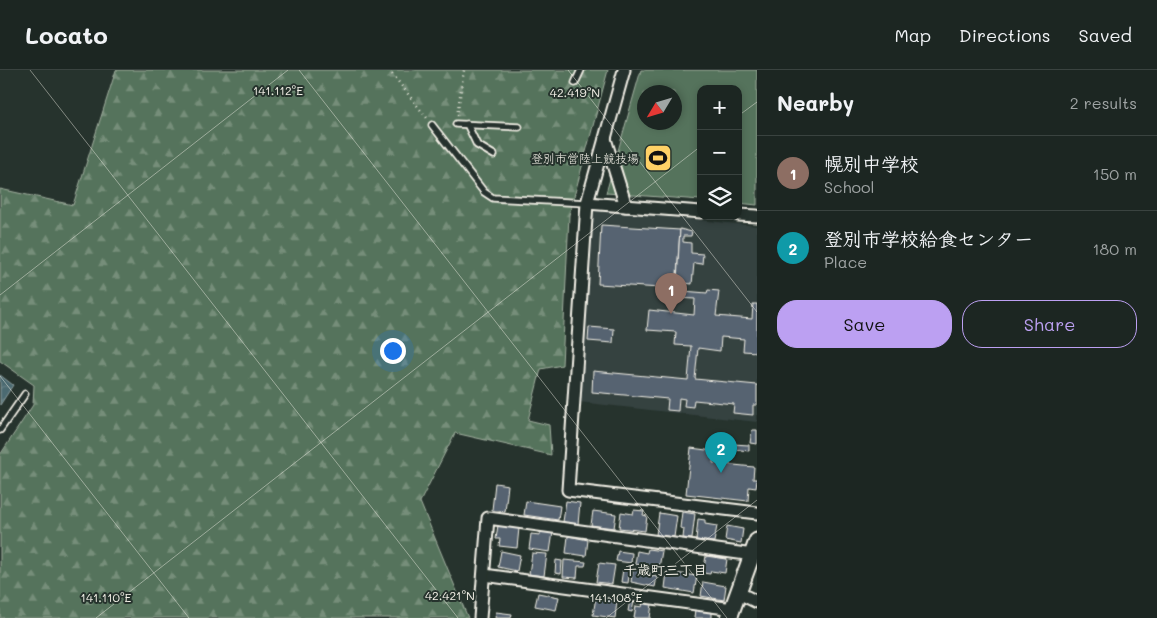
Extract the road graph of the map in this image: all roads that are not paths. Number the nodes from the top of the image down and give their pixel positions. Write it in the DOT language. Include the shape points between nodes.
graph roads {
  1 [pos="581,70"];
  2 [pos="624,70"];
  3 [pos="574,83"];
  4 [pos="456,124"];
  5 [pos="467,124"];
  6 [pos="432,125"];
  7 [pos="518,127"];
  8 [pos="605,139"];
  9 [pos="494,155"];
  10 [pos="587,202"];
  11 [pos="626,206"];
  12 [pos="697,212"];
  13 [pos="742,215"];
  14 [pos="757,216"];
  15 [pos="25,394"];
  16 [pos="0,430"];
  17 [pos="757,513"];
  18 [pos="755,548"];
  19 [pos="484,575"];
  20 [pos="739,593"];
  21 [pos="757,602"];
  22 [pos="731,614"];
  23 [pos="480,618"];
  1 -- 3 [label="lane"];
  2 -- 8 [label="street"];
  4 -- 5 [label="lane"];
  5 -- 7 [label="lane"];
  5 -- 9 [label="lane" via="477,144"];
  6 -- 10 [label="lane" via="492,198"];
  8 -- 10 [label="street"];
  8 -- 11 [label="street"];
  10 -- 11 [label="street"];
  10 -- 17 [label="street" via="568,490"];
  11 -- 12 [label="street"];
  13 -- 14 [label="street"];
  15 -- 16 [label="lane"];
  18 -- 19 [label="street" via="488,518"];
  18 -- 20 [label="street"];
  19 -- 22 [label="street"];
  19 -- 23 [label="street"];
  20 -- 21 [label="street"];
  20 -- 22 [label="street"];
}
